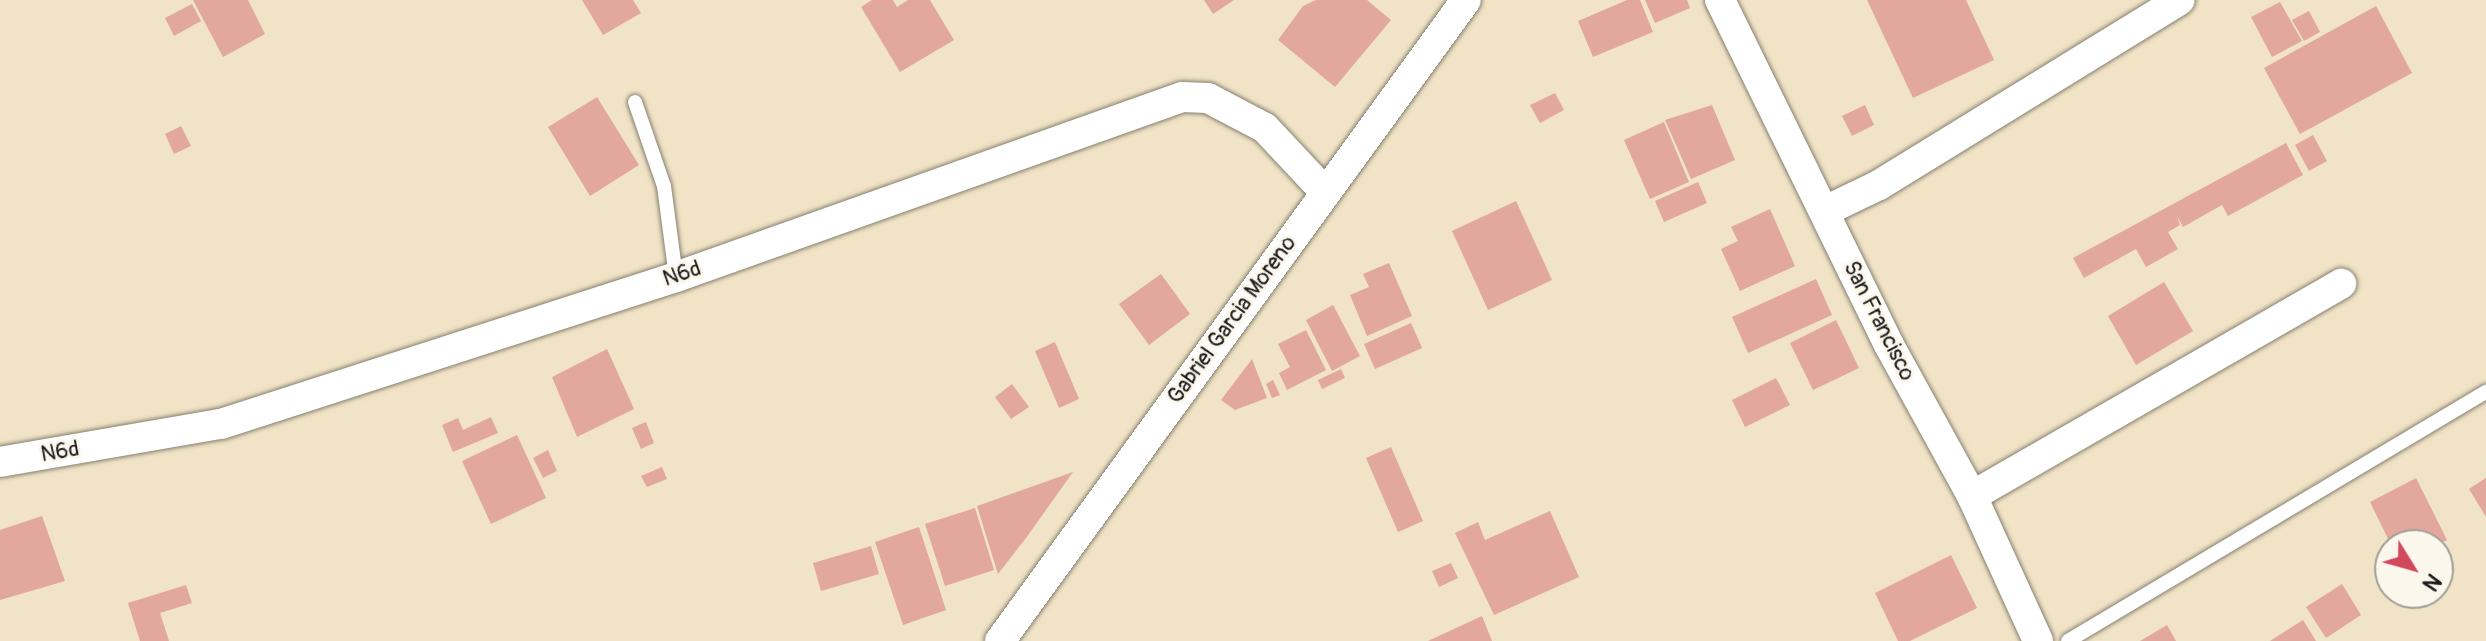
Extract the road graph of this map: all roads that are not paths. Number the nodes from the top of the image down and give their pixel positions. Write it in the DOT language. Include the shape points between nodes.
graph roads {
  1 [pos="1466,0"];
  2 [pos="1720,0"];
  3 [pos="2180,0"];
  4 [pos="635,102"];
  5 [pos="1325,192"];
  6 [pos="1825,211"];
  7 [pos="676,277"];
  8 [pos="2341,284"];
  9 [pos="2486,392"];
  10 [pos="0,462"];
  11 [pos="1972,496"];
  12 [pos="1000,641"];
  13 [pos="2038,641"];
  14 [pos="2068,641"];
  1 -- 5 [label="street, Gabriel Garcia Moreno"];
  2 -- 6 [label="street, San Francisco"];
  3 -- 6 [label="street" via="1879,185"];
  4 -- 7 [label="lane" via="664,186"];
  5 -- 7 [label="street, N6d" via="1265,128 1208,98 1182,97"];
  5 -- 12 [label="street, Gabriel Garcia Moreno"];
  6 -- 11 [label="street, San Francisco" via="1889,345"];
  7 -- 10 [label="street, N6d" via="221,424"];
  8 -- 11 [label="street"];
  9 -- 14 [label="lane"];
  11 -- 13 [label="street, San Francisco"];
}
